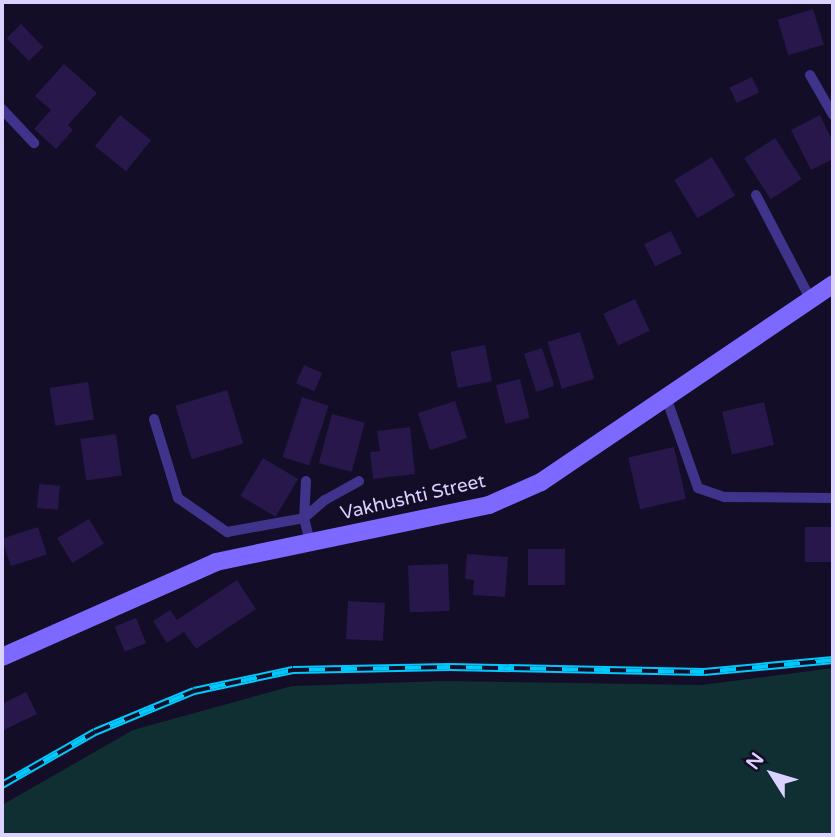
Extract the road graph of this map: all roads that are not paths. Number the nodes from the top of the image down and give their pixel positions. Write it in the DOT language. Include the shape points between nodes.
graph roads {
  1 [pos="810,75"];
  2 [pos="2,109"];
  3 [pos="833,115"];
  4 [pos="34,143"];
  5 [pos="755,195"];
  6 [pos="833,284"];
  7 [pos="811,300"];
  8 [pos="667,400"];
  9 [pos="154,419"];
  10 [pos="306,481"];
  11 [pos="359,481"];
  12 [pos="833,498"];
  13 [pos="304,519"];
  14 [pos="310,542"];
  15 [pos="2,657"];
  1 -- 3 [label="lane"];
  2 -- 4 [label="lane"];
  5 -- 7 [label="lane"];
  6 -- 7 [label="street, Vakhushti Street"];
  7 -- 8 [label="street, Vakhushti Street"];
  8 -- 12 [label="lane" via="698,488 724,497"];
  8 -- 14 [label="street, Vakhushti Street" via="541,482 489,505"];
  9 -- 13 [label="lane" via="178,498 227,532"];
  10 -- 13 [label="lane"];
  11 -- 13 [label="lane" via="325,500"];
  13 -- 14 [label="lane"];
  14 -- 15 [label="street, Vakhushti Street" via="216,562"];
}
